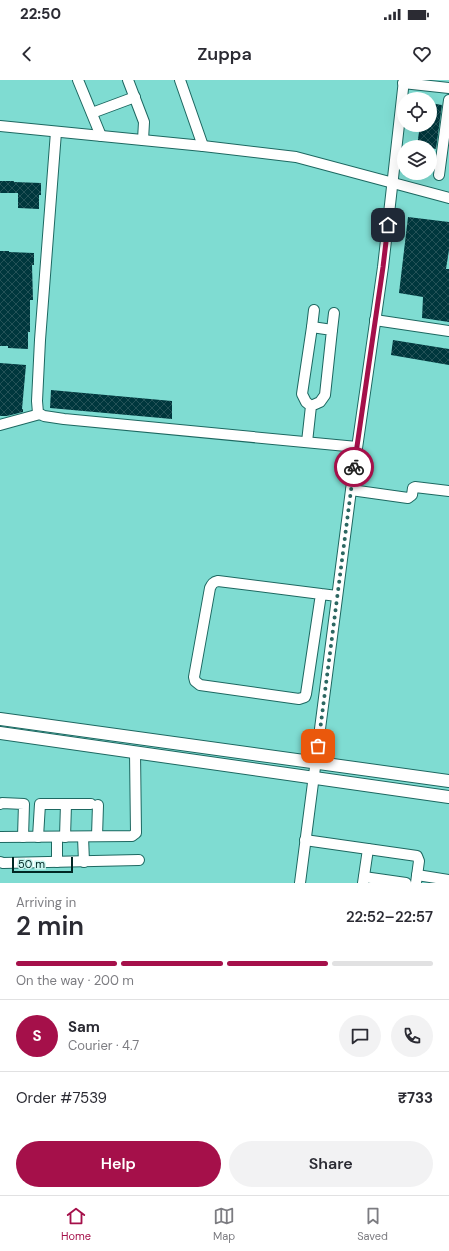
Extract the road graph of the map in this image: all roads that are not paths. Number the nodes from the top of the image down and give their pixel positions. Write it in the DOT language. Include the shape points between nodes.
graph roads {
  1 [pos="78,80"];
  2 [pos="128,80"];
  3 [pos="180,80"];
  4 [pos="403,81"];
  5 [pos="449,88"];
  6 [pos="135,97"];
  7 [pos="449,100"];
  8 [pos="92,113"];
  9 [pos="0,126"];
  10 [pos="56,132"];
  11 [pos="101,136"];
  12 [pos="143,140"];
  13 [pos="203,146"];
  14 [pos="439,175"];
  15 [pos="392,183"];
  16 [pos="449,198"];
  17 [pos="314,310"];
  18 [pos="334,313"];
  19 [pos="375,320"];
  20 [pos="312,327"];
  21 [pos="332,330"];
  22 [pos="449,331"];
  23 [pos="311,406"];
  24 [pos="40,414"];
  25 [pos="0,425"];
  26 [pos="307,442"];
  27 [pos="357,447"];
  28 [pos="351,490"];
  29 [pos="448,491"];
  30 [pos="321,594"];
  31 [pos="337,596"];
  32 [pos="314,643"];
  33 [pos="331,645"];
  34 [pos="311,661"];
  35 [pos="328,664"];
  36 [pos="0,719"];
  37 [pos="0,733"];
  38 [pos="135,752"];
  39 [pos="316,762"];
  40 [pos="313,778"];
  41 [pos="449,781"];
  42 [pos="449,798"];
  43 [pos="0,804"];
  44 [pos="66,804"];
  45 [pos="97,836"];
  46 [pos="0,837"];
  47 [pos="23,837"];
  48 [pos="38,837"];
  49 [pos="61,837"];
  50 [pos="83,837"];
  51 [pos="305,840"];
  52 [pos="368,849"];
  53 [pos="139,860"];
  54 [pos="0,862"];
  55 [pos="58,862"];
  56 [pos="84,862"];
  57 [pos="416,879"];
  58 [pos="363,880"];
  59 [pos="449,880"];
  60 [pos="300,883"];
  61 [pos="406,883"];
  1 -- 8 [label="street"];
  2 -- 6 [label="street"];
  3 -- 13 [label="street"];
  4 -- 5 [label="street"];
  4 -- 15 [label="street"];
  6 -- 8 [label="street"];
  6 -- 12 [label="street" via="144,122"];
  7 -- 14 [label="street"];
  8 -- 11 [label="street"];
  9 -- 10 [label="street"];
  10 -- 11 [label="street"];
  10 -- 24 [label="street" via="40,340 37,401 37,410"];
  11 -- 12 [label="street"];
  12 -- 13 [label="street"];
  13 -- 15 [label="street" via="296,157"];
  15 -- 16 [label="street"];
  15 -- 19 [label="street"];
  17 -- 20 [label="street"];
  18 -- 21 [label="street"];
  19 -- 22 [label="street"];
  19 -- 27 [label="street"];
  20 -- 21 [label="street"];
  20 -- 23 [label="street" via="302,394"];
  21 -- 23 [label="street" via="325,395 320,402"];
  23 -- 26 [label="street"];
  24 -- 25 [label="street"];
  24 -- 26 [label="street" via="64,419"];
  26 -- 27 [label="street"];
  27 -- 28 [label="street"];
  28 -- 29 [label="street" via="408,498 415,487"];
  28 -- 31 [label="street"];
  30 -- 31 [label="street"];
  30 -- 32 [label="street"];
  30 -- 34 [label="street" via="214,582 210,588 194,677 200,685 302,699 306,694"];
  31 -- 33 [label="street"];
  32 -- 33 [label="street"];
  32 -- 34 [label="street"];
  33 -- 35 [label="street"];
  34 -- 35 [label="street"];
  35 -- 39 [label="street"];
  36 -- 39 [label="street"];
  37 -- 38 [label="street"];
  38 -- 40 [label="street"];
  38 -- 45 [label="street" via="136,833 132,836"];
  39 -- 40 [label="street"];
  39 -- 41 [label="street"];
  40 -- 42 [label="street"];
  40 -- 51 [label="street"];
  43 -- 47 [label="street" via="24,804"];
  44 -- 45 [label="street" via="94,804"];
  44 -- 48 [label="street" via="40,804"];
  44 -- 49 [label="street"];
  45 -- 50 [label="street"];
  46 -- 47 [label="street"];
  47 -- 48 [label="street"];
  48 -- 49 [label="street"];
  49 -- 50 [label="street"];
  49 -- 55 [label="street"];
  50 -- 56 [label="street"];
  51 -- 52 [label="street"];
  51 -- 60 [label="street"];
  52 -- 57 [label="street" via="417,856 419,861"];
  52 -- 58 [label="street"];
  53 -- 56 [label="street"];
  54 -- 55 [label="street"];
  55 -- 56 [label="street"];
  57 -- 59 [label="street"];
  58 -- 61 [label="street"];
}
